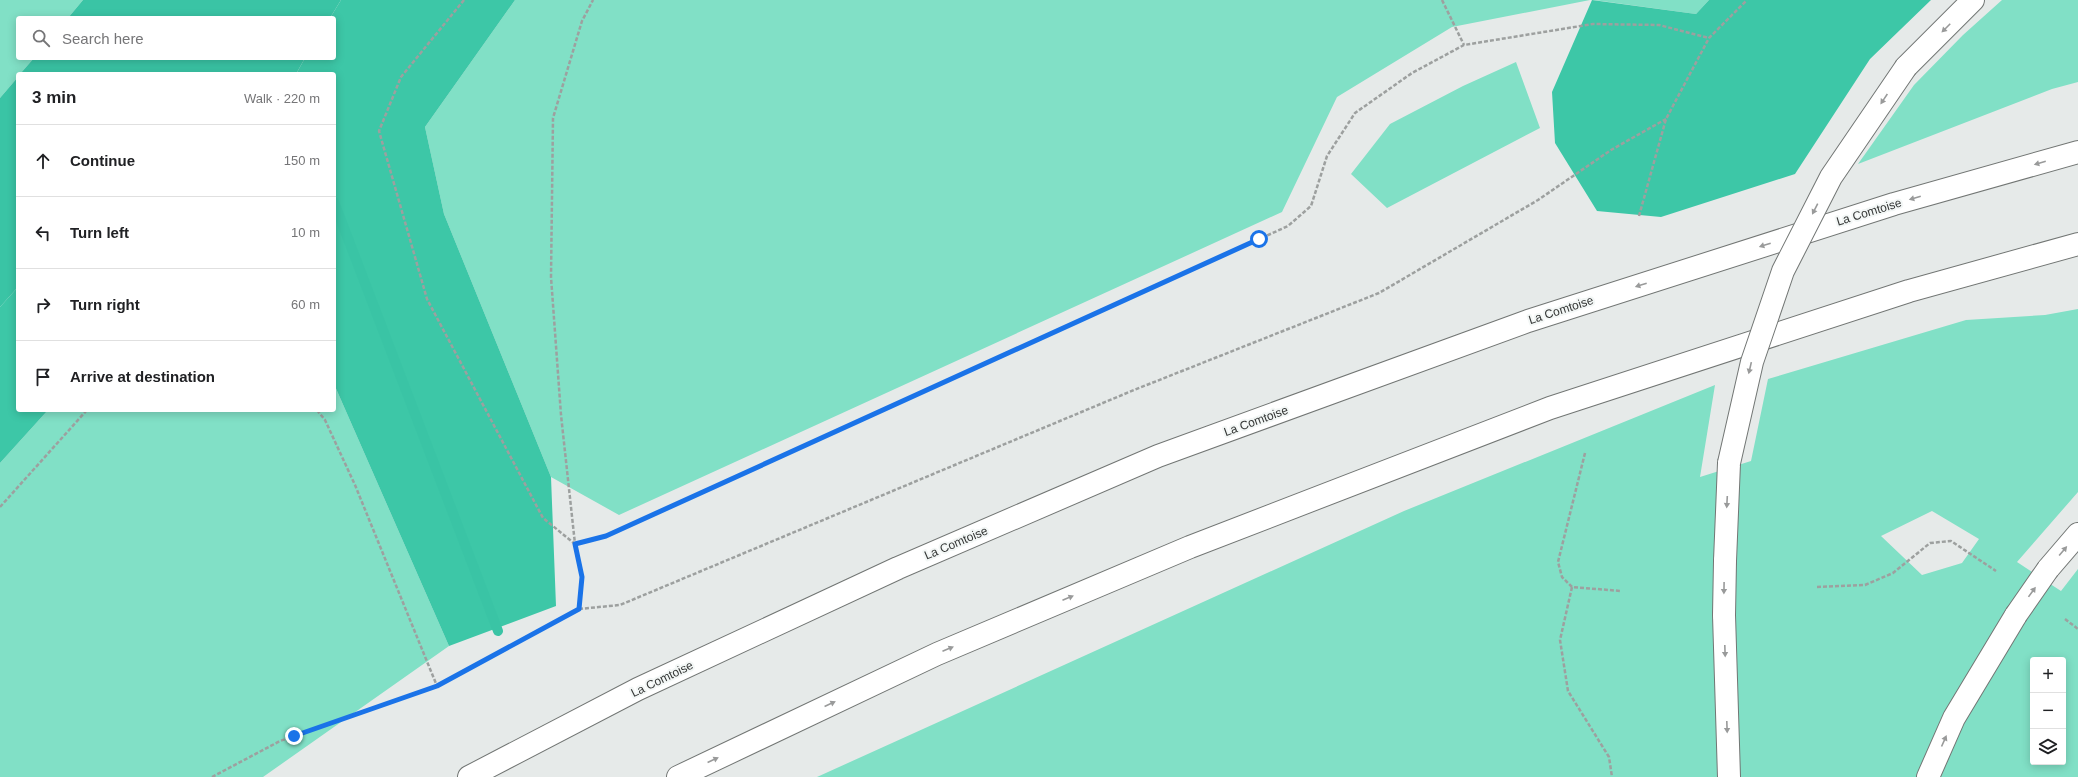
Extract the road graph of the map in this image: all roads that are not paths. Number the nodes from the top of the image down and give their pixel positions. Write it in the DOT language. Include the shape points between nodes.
graph roads {
  1 [pos="1973,0"];
  2 [pos="2078,152"];
  3 [pos="2078,244"];
  4 [pos="2078,534"];
  5 [pos="469,777"];
  6 [pos="678,777"];
  7 [pos="1729,777"];
  8 [pos="1928,777"];
  1 -- 7 [label="highway, one-way, bridge" via="1906,67 1831,177 1783,272 1752,362 1729,463 1724,561"];
  2 -- 5 [label="highway, La Comtoise, one-way" via="1894,204 1528,321 1158,456 898,568 638,689"];
  6 -- 3 [label="highway, one-way" via="937,654 1190,546 1550,408 1909,291"];
  8 -- 4 [label="highway, one-way, bridge" via="1954,718 2016,615 2048,569"];
}
